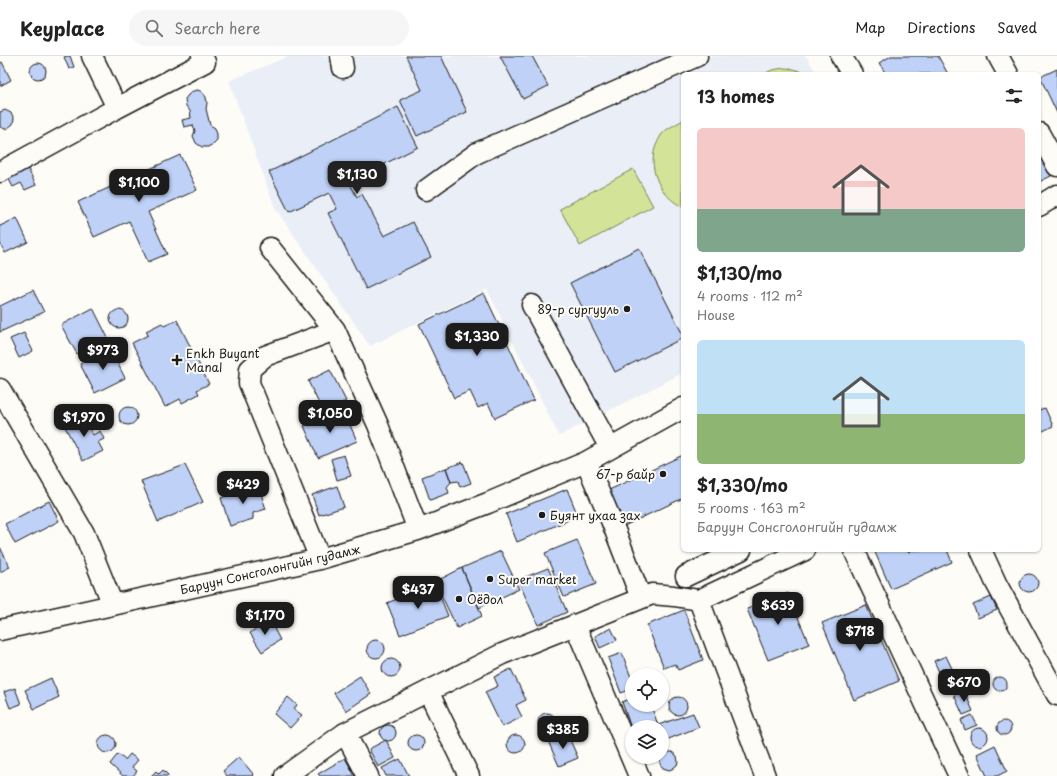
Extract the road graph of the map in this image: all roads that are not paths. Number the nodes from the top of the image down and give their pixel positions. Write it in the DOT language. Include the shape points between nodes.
graph roads {
  1 [pos="92,56"];
  2 [pos="202,56"];
  3 [pos="697,56"];
  4 [pos="840,56"];
  5 [pos="998,56"];
  6 [pos="851,72"];
  7 [pos="1007,72"];
  8 [pos="117,108"];
  9 [pos="1041,137"];
  10 [pos="1057,166"];
  11 [pos="0,172"];
  12 [pos="426,190"];
  13 [pos="1057,195"];
  14 [pos="1041,205"];
  15 [pos="270,248"];
  16 [pos="532,305"];
  17 [pos="334,330"];
  18 [pos="0,389"];
  19 [pos="681,409"];
  20 [pos="610,448"];
  21 [pos="586,462"];
  22 [pos="418,530"];
  23 [pos="737,552"];
  24 [pos="801,552"];
  25 [pos="855,552"];
  26 [pos="982,552"];
  27 [pos="320,559"];
  28 [pos="686,576"];
  29 [pos="641,598"];
  30 [pos="699,600"];
  31 [pos="113,605"];
  32 [pos="575,625"];
  33 [pos="0,630"];
  34 [pos="428,691"];
  35 [pos="1057,695"];
  36 [pos="345,733"];
  37 [pos="285,776"];
  38 [pos="368,776"];
  39 [pos="469,776"];
  40 [pos="639,776"];
  41 [pos="765,776"];
  42 [pos="959,776"];
  1 -- 8 [label="street"];
  2 -- 8 [label="street" via="205,62"];
  3 -- 12 [label="street" via="477,153"];
  4 -- 6 [label="street"];
  5 -- 7 [label="street"];
  8 -- 11 [label="street"];
  9 -- 10 [label="street"];
  13 -- 14 [label="street"];
  15 -- 17 [label="street"];
  16 -- 20 [label="street"];
  17 -- 22 [label="street" via="378,426"];
  17 -- 27 [label="street" via="265,356 250,369 249,383"];
  18 -- 31 [label="street" via="84,533"];
  19 -- 20 [label="street, Баруун Сонсголонгийн гудамж"];
  20 -- 21 [label="street, Баруун Сонсголонгийн гудамж"];
  21 -- 22 [label="street, Баруун Сонсголонгийн гудамж"];
  21 -- 29 [label="street"];
  22 -- 27 [label="street, Баруун Сонсголонгийн гудамж"];
  23 -- 28 [label="street"];
  24 -- 30 [label="street"];
  25 -- 42 [label="street"];
  26 -- 35 [label="street"];
  27 -- 31 [label="street, Баруун Сонсголонгийн гудамж"];
  29 -- 30 [label="street" via="652,594"];
  29 -- 32 [label="street"];
  30 -- 41 [label="street"];
  31 -- 33 [label="street, Баруун Сонсголонгийн гудамж"];
  32 -- 34 [label="street" via="502,654"];
  32 -- 40 [label="street"];
  34 -- 36 [label="street"];
  34 -- 39 [label="street"];
  36 -- 37 [label="street"];
  36 -- 38 [label="street"];
}
